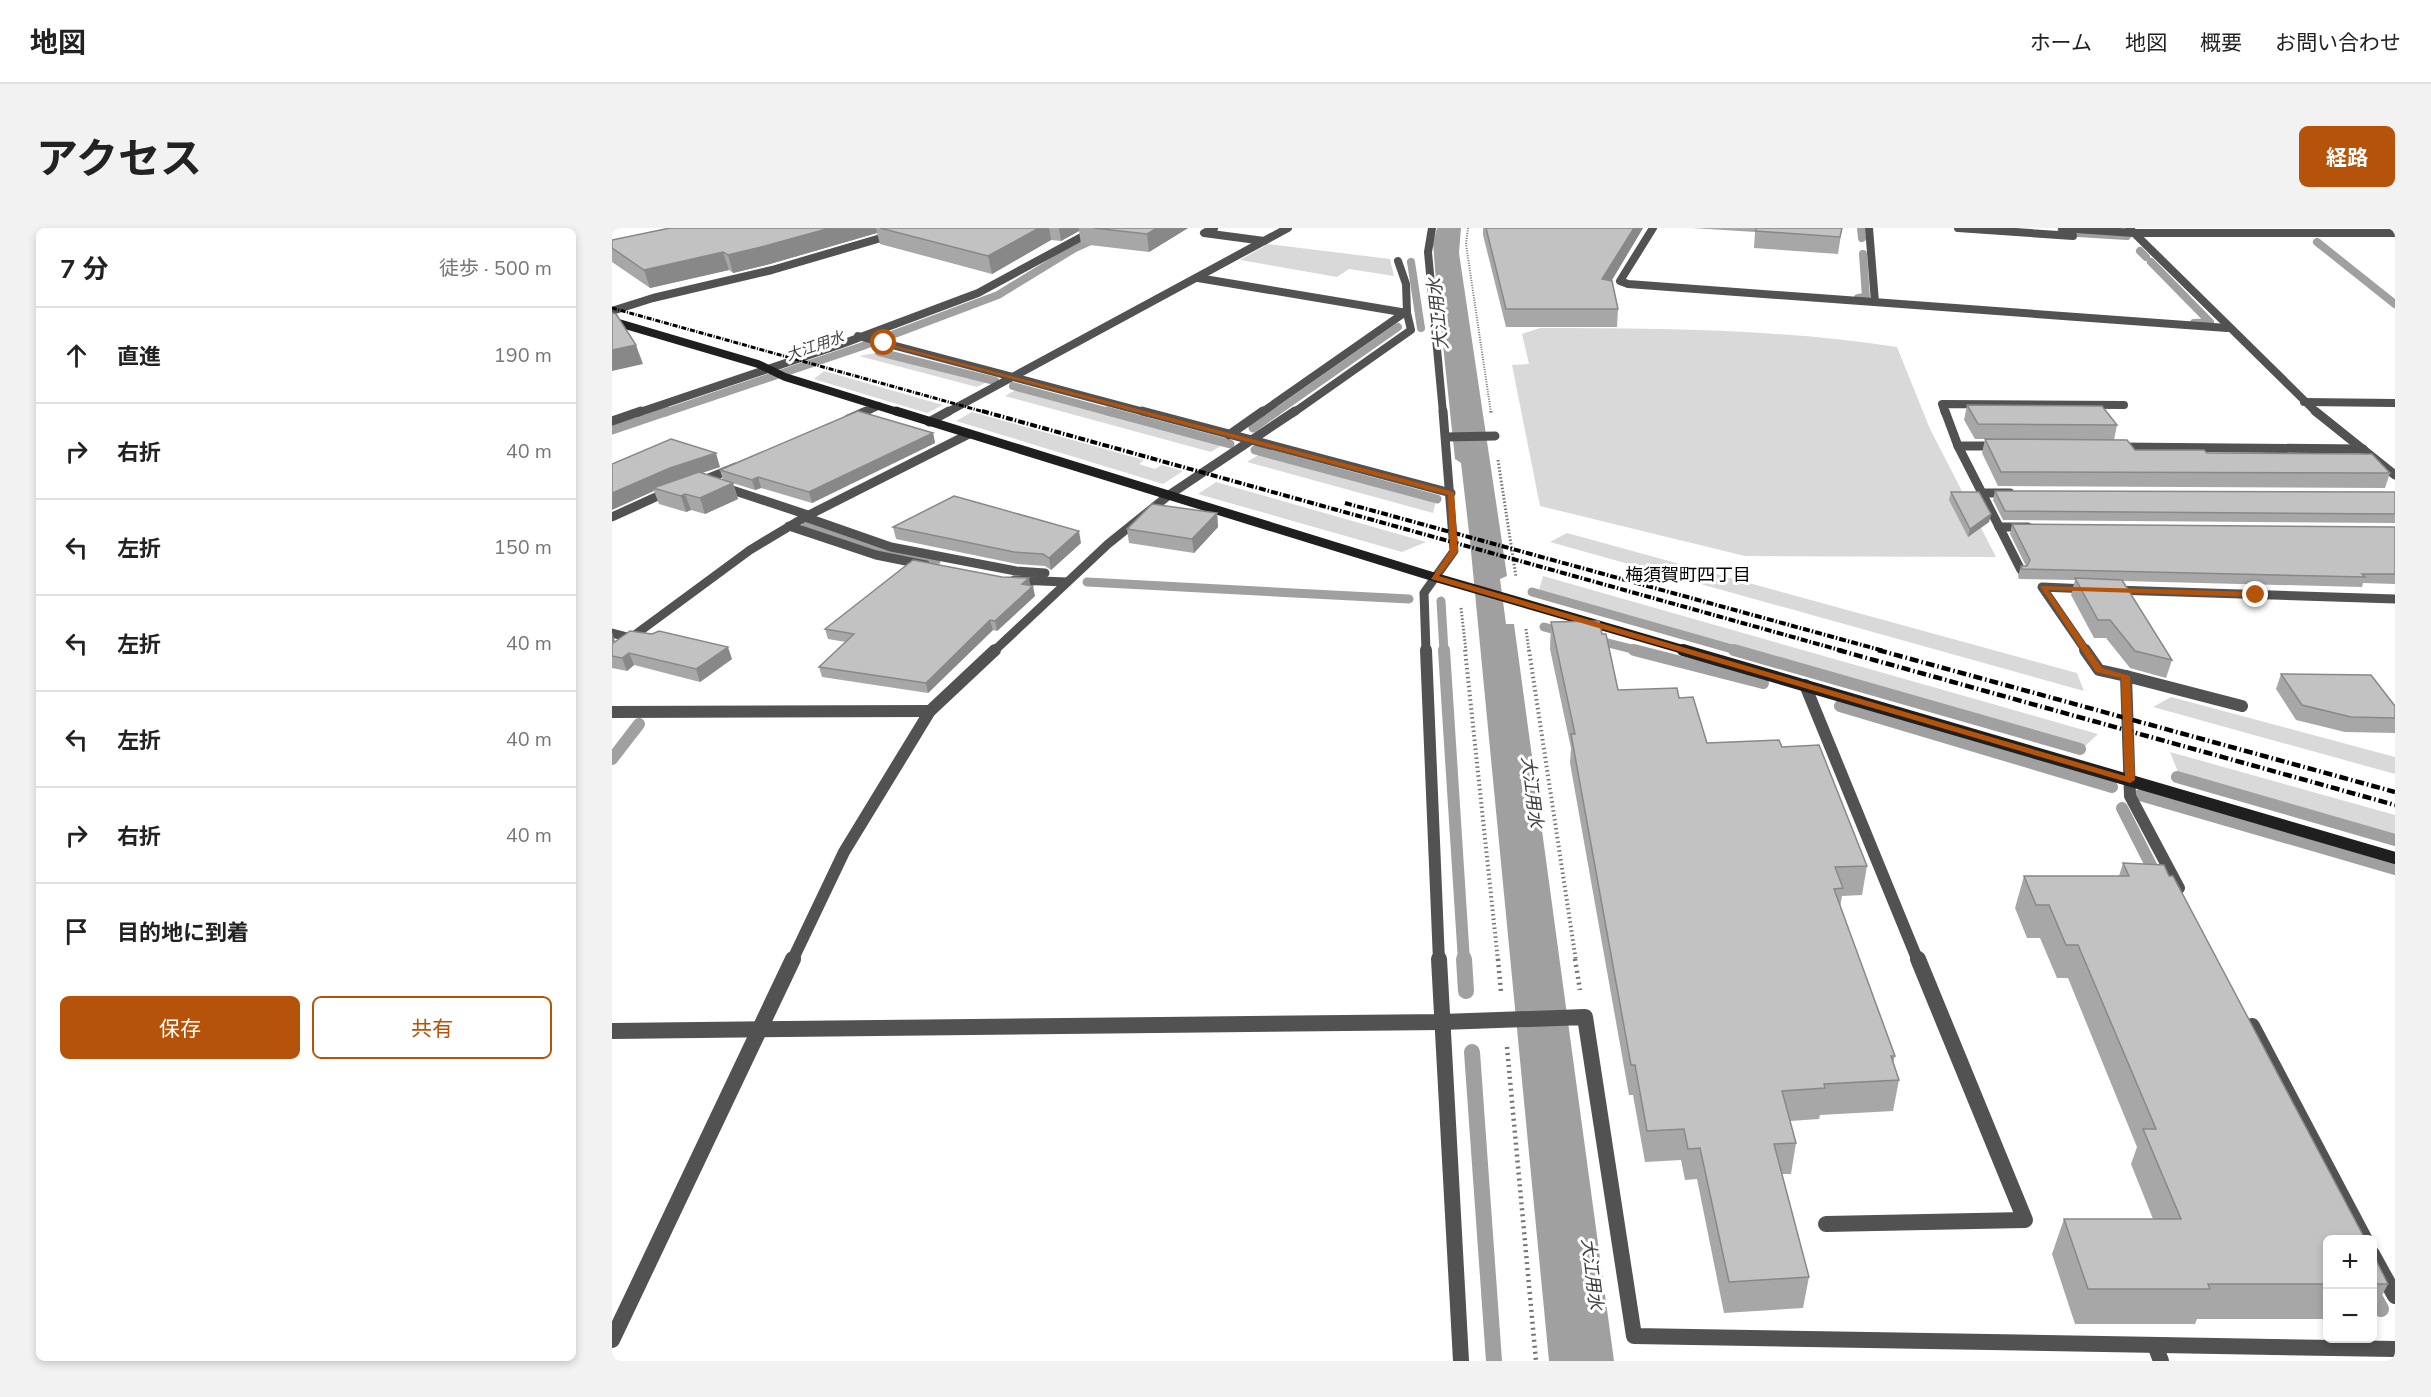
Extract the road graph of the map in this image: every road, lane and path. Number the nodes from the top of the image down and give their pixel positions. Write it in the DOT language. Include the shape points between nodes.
graph roads {
  1 [pos="915,228"];
  2 [pos="1098,228"];
  3 [pos="1214,228"];
  4 [pos="1288,228"];
  5 [pos="1432,228"];
  6 [pos="1653,228"];
  7 [pos="1869,228"];
  8 [pos="1958,228"];
  9 [pos="2062,228"];
  10 [pos="2132,230"];
  11 [pos="2293,230"];
  12 [pos="2395,233"];
  13 [pos="2141,240"];
  14 [pos="2395,240"];
  15 [pos="1264,241"];
  16 [pos="1398,261"];
  17 [pos="1198,278"];
  18 [pos="1875,302"];
  19 [pos="612,310"];
  20 [pos="1405,313"];
  21 [pos="612,321"];
  22 [pos="2227,328"];
  23 [pos="862,337"];
  24 [pos="771,370"];
  25 [pos="1014,378"];
  26 [pos="2304,402"];
  27 [pos="2395,403"];
  28 [pos="2124,405"];
  29 [pos="878,406"];
  30 [pos="612,421"];
  31 [pos="929,422"];
  32 [pos="835,425"];
  33 [pos="969,434"];
  34 [pos="1229,435"];
  35 [pos="1492,436"];
  36 [pos="1448,437"];
  37 [pos="1252,441"];
  38 [pos="1958,446"];
  39 [pos="2006,446"];
  40 [pos="2113,447"];
  41 [pos="2363,449"];
  42 [pos="748,462"];
  43 [pos="2395,475"];
  44 [pos="704,481"];
  45 [pos="1451,493"];
  46 [pos="1982,493"];
  47 [pos="2017,493"];
  48 [pos="1170,495"];
  49 [pos="807,516"];
  50 [pos="612,517"];
  51 [pos="789,526"];
  52 [pos="1999,527"];
  53 [pos="2035,528"];
  54 [pos="2021,570"];
  55 [pos="1434,577"];
  56 [pos="1071,579"];
  57 [pos="1461,585"];
  58 [pos="2395,599"];
  59 [pos="612,633"];
  60 [pos="631,638"];
  61 [pos="612,652"];
  62 [pos="2126,676"];
  63 [pos="1805,685"];
  64 [pos="2242,706"];
  65 [pos="930,711"];
  66 [pos="612,712"];
  67 [pos="2130,780"];
  68 [pos="2395,858"];
  69 [pos="2186,902"];
  70 [pos="2247,1018"];
  71 [pos="1507,1020"];
  72 [pos="1442,1022"];
  73 [pos="759,1029"];
  74 [pos="612,1030"];
  75 [pos="1826,1224"];
  76 [pos="2363,1235"];
  77 [pos="2377,1262"];
  78 [pos="2395,1296"];
  79 [pos="612,1340"];
  80 [pos="2395,1349"];
  81 [pos="2158,1353"];
  82 [pos="1461,1361"];
  83 [pos="1536,1361"];
  1 -- 19 [label="street" via="808,262 640,300"];
  2 -- 23 [label="street" via="1074,237 980,292"];
  3 -- 15 [label="street" via="1204,233"];
  4 -- 15 [label="street"];
  5 -- 36 [label="street" via="1428,252"];
  6 -- 18 [label="street" via="1620,281"];
  7 -- 18 [label="street"];
  8 -- 13 [label="street"];
  9 -- 10 [label="street"];
  10 -- 11 [label="street"];
  10 -- 13 [label="street"];
  11 -- 12 [label="street"];
  13 -- 14 [label="street"];
  13 -- 22 [label="street"];
  15 -- 17 [label="street"];
  16 -- 20 [label="street" via="1406,284"];
  17 -- 20 [label="street"];
  17 -- 25 [label="street"];
  18 -- 22 [label="street"];
  20 -- 34 [label="street"];
  20 -- 37 [label="street" via="1411,330"];
  21 -- 24 [label="street"];
  22 -- 26 [label="street"];
  23 -- 24 [label="street"];
  23 -- 25 [label="street"];
  24 -- 29 [label="street"];
  24 -- 30 [label="street"];
  25 -- 31 [label="street"];
  25 -- 34 [label="street"];
  26 -- 27 [label="street"];
  26 -- 41 [label="street"];
  28 -- 38 [label="street" via="1942,404"];
  29 -- 31 [label="street"];
  29 -- 32 [label="street"];
  31 -- 33 [label="street"];
  33 -- 48 [label="street"];
  33 -- 49 [label="street"];
  34 -- 37 [label="street"];
  35 -- 36 [label="street"];
  36 -- 45 [label="street"];
  37 -- 45 [label="street"];
  37 -- 48 [label="street"];
  38 -- 39 [label="street"];
  38 -- 46 [label="street"];
  40 -- 41 [label="street"];
  41 -- 43 [label="street"];
  42 -- 44 [label="street"];
  44 -- 49 [label="street"];
  44 -- 50 [label="street" via="682,486"];
  45 -- 55 [label="street" via="1454,551"];
  46 -- 47 [label="street"];
  46 -- 52 [label="street"];
  48 -- 55 [label="street"];
  48 -- 56 [label="street"];
  49 -- 51 [label="street"];
  49 -- 56 [label="street" via="891,548"];
  51 -- 56 [label="street" via="876,555 1005,579"];
  51 -- 60 [label="street"];
  52 -- 53 [label="street"];
  52 -- 54 [label="street"];
  55 -- 57 [label="street"];
  55 -- 72 [label="street" via="1424,593"];
  56 -- 65 [label="street"];
  57 -- 63 [label="street"];
  57 -- 71 [label="path"];
  58 -- 62 [label="street" via="2042,587 2099,670"];
  59 -- 60 [label="street"];
  60 -- 61 [label="street"];
  62 -- 64 [label="street"];
  62 -- 67 [label="street"];
  63 -- 67 [label="street"];
  63 -- 75 [label="street" via="2025,1220"];
  65 -- 66 [label="street"];
  65 -- 73 [label="street" via="844,852"];
  67 -- 68 [label="street"];
  67 -- 69 [label="street" via="2130,796"];
  70 -- 76 [label="street"];
  71 -- 72 [label="street"];
  71 -- 81 [label="street" via="1584,1017 1634,1336"];
  71 -- 83 [label="path"];
  72 -- 73 [label="street"];
  72 -- 82 [label="street"];
  73 -- 74 [label="street"];
  73 -- 79 [label="street"];
  77 -- 78 [label="street"];
  80 -- 81 [label="street"];
}
